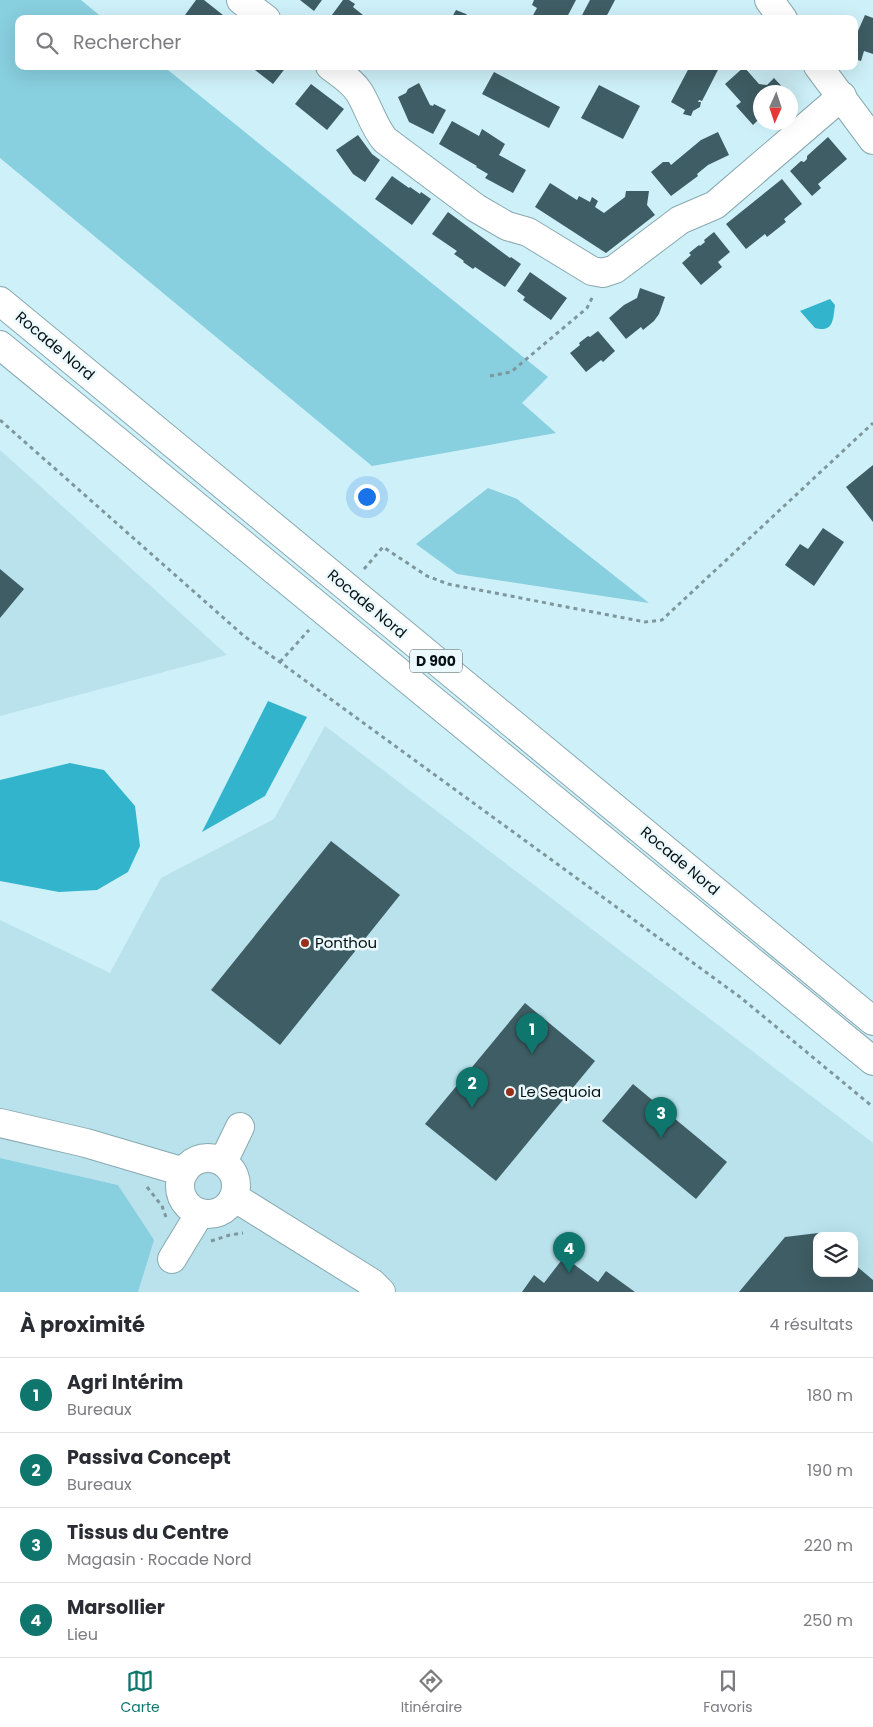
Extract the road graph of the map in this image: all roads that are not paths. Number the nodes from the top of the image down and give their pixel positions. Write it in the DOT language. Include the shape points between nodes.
graph roads {
  1 [pos="241,0"];
  2 [pos="769,0"];
  3 [pos="261,15"];
  4 [pos="780,15"];
  5 [pos="335,70"];
  6 [pos="821,70"];
  7 [pos="842,96"];
  8 [pos="873,140"];
  9 [pos="0,301"];
  10 [pos="0,345"];
  11 [pos="873,1021"];
  12 [pos="873,1061"];
  13 [pos="0,1123"];
  14 [pos="240,1127"];
  15 [pos="223,1162"];
  16 [pos="184,1172"];
  17 [pos="234,1197"];
  18 [pos="200,1213"];
  19 [pos="172,1259"];
  20 [pos="381,1292"];
  1 -- 3 [label="main road"];
  2 -- 4 [label="main road"];
  5 -- 7 [label="main road" via="359,92 385,140 476,208 507,226 528,232 592,271 603,273 614,269 680,220 715,205"];
  6 -- 7 [label="main road"];
  7 -- 8 [label="main road"];
  9 -- 11 [label="main road, Rocade Nord / D 900"];
  10 -- 12 [label="main road, D 900"];
  13 -- 16 [label="main road" via="86,1143"];
  14 -- 15 [label="main road"];
  15 -- 16 [label="main road" via="206,1158 198,1160"];
  15 -- 17 [label="main road" via="234,1174"];
  16 -- 18 [label="main road" via="182,1196 192,1210"];
  17 -- 18 [label="main road" via="224,1210"];
  17 -- 20 [label="main road" via="372,1283"];
  18 -- 19 [label="main road"];
}
